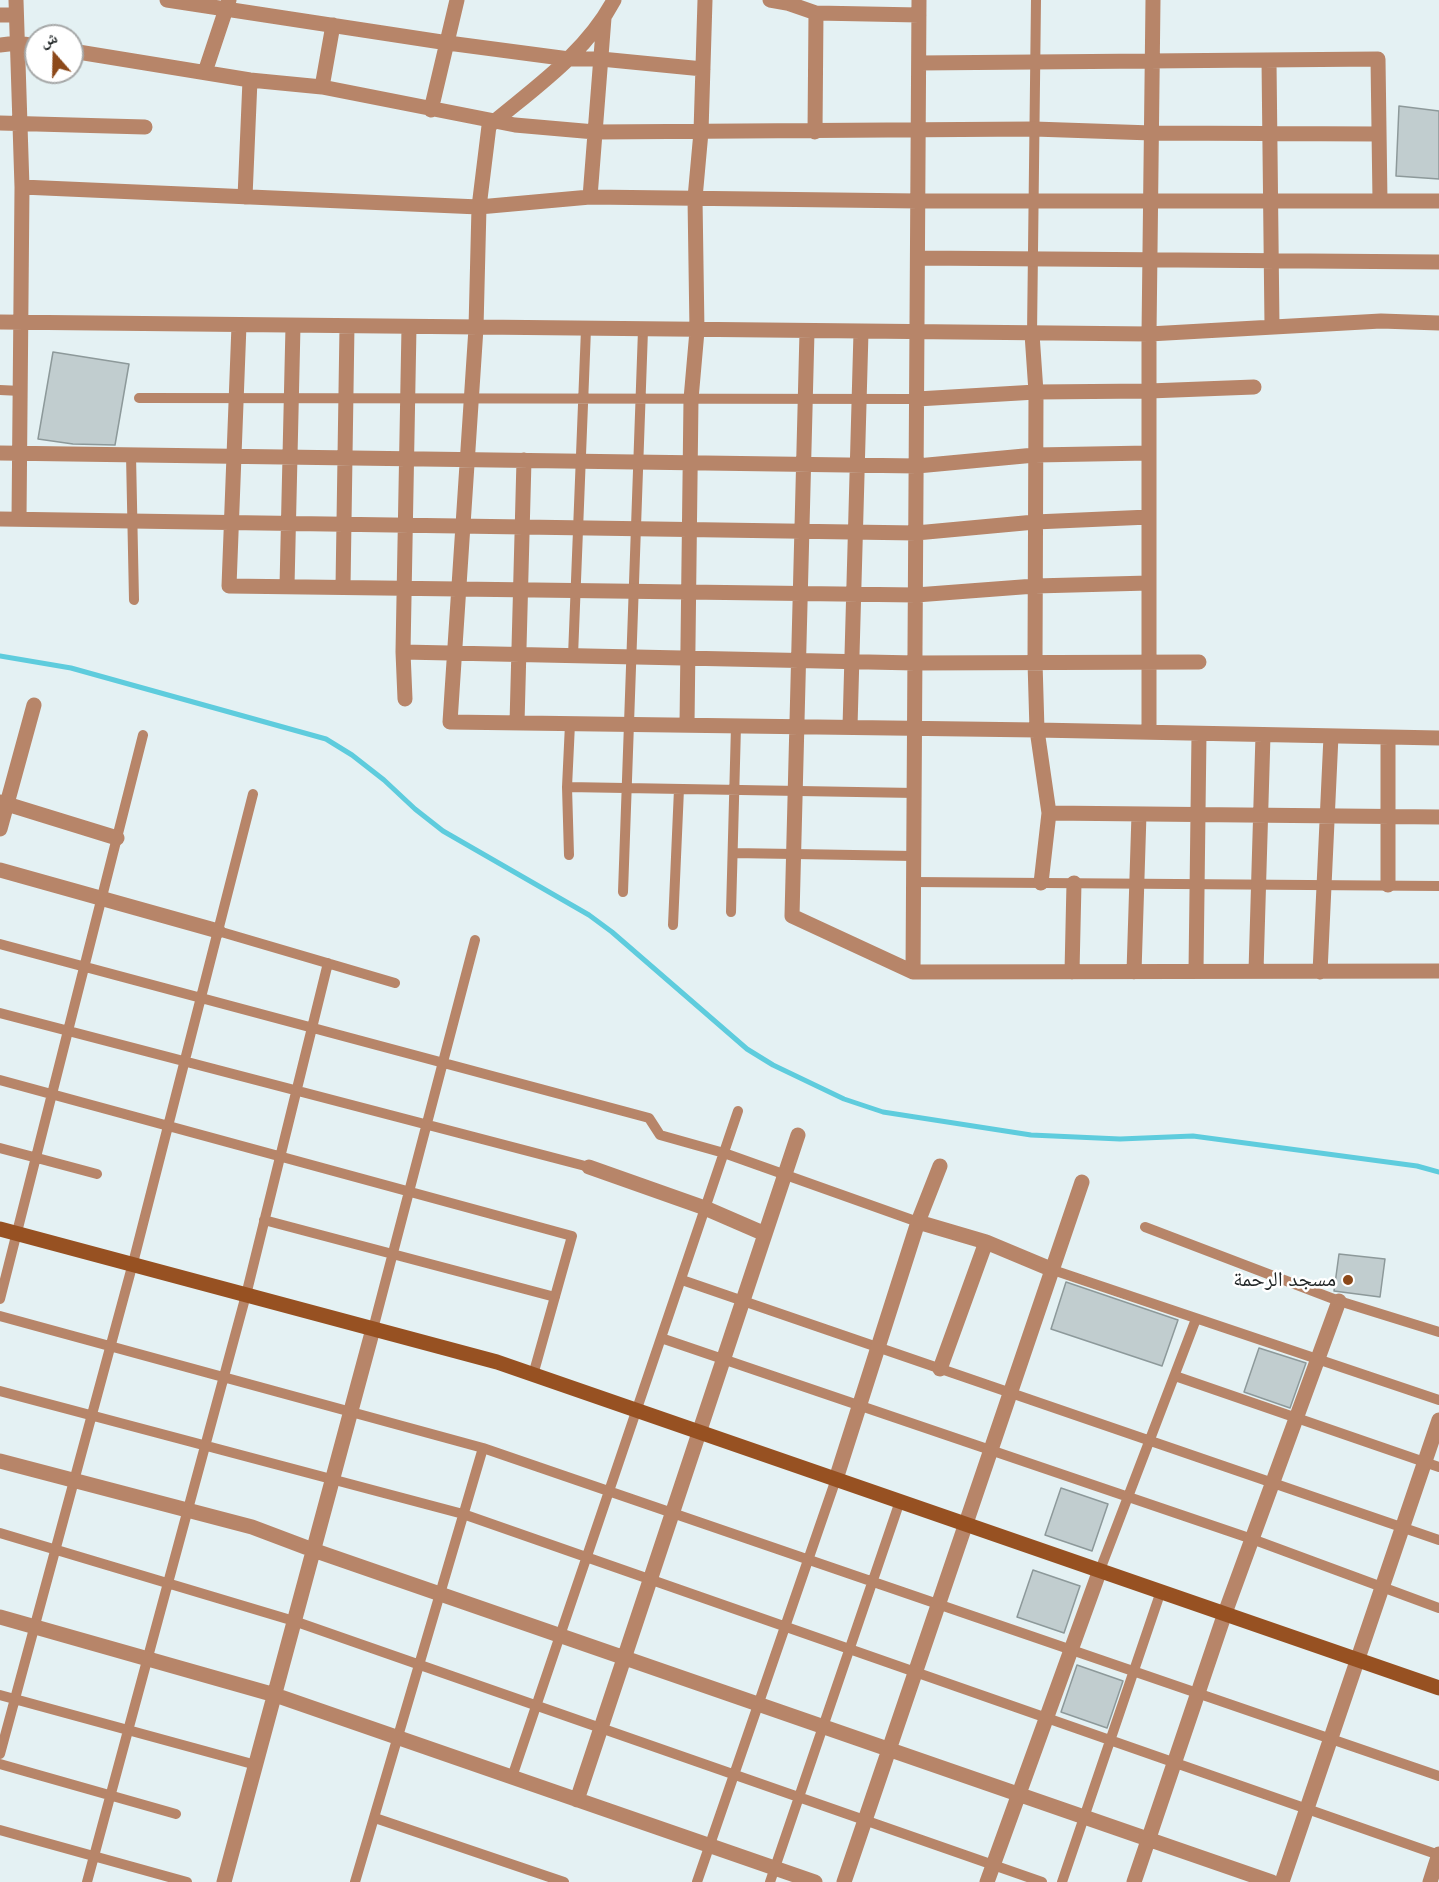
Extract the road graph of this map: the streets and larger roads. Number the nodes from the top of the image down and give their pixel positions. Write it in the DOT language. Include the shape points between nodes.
graph roads {
  1 [pos="167,0"];
  2 [pos="457,0"];
  3 [pos="614,0"];
  4 [pos="705,0"];
  5 [pos="770,0"];
  6 [pos="1154,0"];
  7 [pos="228,4"];
  8 [pos="16,8"];
  9 [pos="919,8"];
  10 [pos="816,13"];
  11 [pos="0,15"];
  12 [pos="604,18"];
  13 [pos="333,25"];
  14 [pos="17,43"];
  15 [pos="448,43"];
  16 [pos="24,44"];
  17 [pos="0,45"];
  18 [pos="84,53"];
  19 [pos="569,59"];
  20 [pos="601,59"];
  21 [pos="1152,61"];
  22 [pos="1269,61"];
  23 [pos="919,63"];
  24 [pos="703,69"];
  25 [pos="205,72"];
  26 [pos="250,80"];
  27 [pos="322,87"];
  28 [pos="431,110"];
  29 [pos="496,121"];
  30 [pos="0,123"];
  31 [pos="20,124"];
  32 [pos="145,127"];
  33 [pos="919,131"];
  34 [pos="595,132"];
  35 [pos="700,132"];
  36 [pos="815,132"];
  37 [pos="1152,133"];
  38 [pos="1270,134"];
  39 [pos="1378,134"];
  40 [pos="22,187"];
  41 [pos="245,197"];
  42 [pos="590,197"];
  43 [pos="695,198"];
  44 [pos="918,201"];
  45 [pos="1151,201"];
  46 [pos="1270,201"];
  47 [pos="1380,201"];
  48 [pos="1439,201"];
  49 [pos="479,207"];
  50 [pos="918,258"];
  51 [pos="1150,260"];
  52 [pos="1271,261"];
  53 [pos="1439,262"];
  54 [pos="0,322"];
  55 [pos="22,322"];
  56 [pos="1439,323"];
  57 [pos="239,325"];
  58 [pos="293,326"];
  59 [pos="347,326"];
  60 [pos="1272,326"];
  61 [pos="409,327"];
  62 [pos="476,328"];
  63 [pos="697,331"];
  64 [pos="807,332"];
  65 [pos="861,333"];
  66 [pos="917,333"];
  67 [pos="1032,334"];
  68 [pos="1149,334"];
  69 [pos="1254,387"];
  70 [pos="1149,391"];
  71 [pos="1036,392"];
  72 [pos="917,399"];
  73 [pos="0,453"];
  74 [pos="20,453"];
  75 [pos="1149,453"];
  76 [pos="1035,455"];
  77 [pos="234,456"];
  78 [pos="290,457"];
  79 [pos="345,458"];
  80 [pos="406,459"];
  81 [pos="467,459"];
  82 [pos="524,460"];
  83 [pos="691,463"];
  84 [pos="803,465"];
  85 [pos="857,465"];
  86 [pos="917,466"];
  87 [pos="1149,517"];
  88 [pos="0,519"];
  89 [pos="19,519"];
  90 [pos="231,522"];
  91 [pos="1035,522"];
  92 [pos="289,523"];
  93 [pos="344,524"];
  94 [pos="405,525"];
  95 [pos="463,526"];
  96 [pos="522,527"];
  97 [pos="690,529"];
  98 [pos="802,531"];
  99 [pos="855,532"];
  100 [pos="916,533"];
  101 [pos="1149,583"];
  102 [pos="287,586"];
  103 [pos="1035,586"];
  104 [pos="343,587"];
  105 [pos="404,588"];
  106 [pos="458,589"];
  107 [pos="521,590"];
  108 [pos="689,592"];
  109 [pos="800,594"];
  110 [pos="854,594"];
  111 [pos="916,595"];
  112 [pos="403,652"];
  113 [pos="454,654"];
  114 [pos="519,655"];
  115 [pos="688,658"];
  116 [pos="799,661"];
  117 [pos="852,662"];
  118 [pos="1035,662"];
  119 [pos="1149,662"];
  120 [pos="1198,662"];
  121 [pos="915,663"];
  122 [pos="405,699"];
  123 [pos="34,705"];
  124 [pos="517,723"];
  125 [pos="687,725"];
  126 [pos="797,726"];
  127 [pos="850,727"];
  128 [pos="915,728"];
  129 [pos="1037,730"];
  130 [pos="1149,732"];
  131 [pos="1199,734"];
  132 [pos="1263,735"];
  133 [pos="1331,736"];
  134 [pos="1388,737"];
  135 [pos="1439,738"];
  136 [pos="3,803"];
  137 [pos="1048,813"];
  138 [pos="1139,814"];
  139 [pos="1198,815"];
  140 [pos="1260,815"];
  141 [pos="1327,816"];
  142 [pos="1388,817"];
  143 [pos="1439,817"];
  144 [pos="0,829"];
  145 [pos="117,838"];
  146 [pos="0,870"];
  147 [pos="1041,883"];
  148 [pos="1074,883"];
  149 [pos="1388,885"];
  150 [pos="218,931"];
  151 [pos="1196,971"];
  152 [pos="1256,971"];
  153 [pos="1439,971"];
  154 [pos="913,972"];
  155 [pos="1072,972"];
  156 [pos="1134,972"];
  157 [pos="1320,972"];
  158 [pos="798,1136"];
  159 [pos="940,1166"];
  160 [pos="589,1167"];
  161 [pos="1082,1182"];
  162 [pos="918,1222"];
  163 [pos="0,1229"];
  164 [pos="765,1234"];
  165 [pos="986,1242"];
  166 [pos="1053,1270"];
  167 [pos="1339,1301"];
  168 [pos="373,1329"];
  169 [pos="940,1369"];
  170 [pos="1439,1420"];
  171 [pos="699,1432"];
  172 [pos="0,1461"];
  173 [pos="1432,1465"];
  174 [pos="836,1479"];
  175 [pos="966,1524"];
  176 [pos="313,1551"];
  177 [pos="1100,1570"];
  178 [pos="1225,1613"];
  179 [pos="0,1617"];
  180 [pos="624,1658"];
  181 [pos="1358,1659"];
  182 [pos="1439,1688"];
  183 [pos="275,1695"];
  184 [pos="889,1749"];
  185 [pos="1019,1794"];
  186 [pos="577,1800"];
  187 [pos="1149,1839"];
  188 [pos="1439,1855"];
  189 [pos="772,1875"];
  190 [pos="224,1882"];
  191 [pos="815,1882"];
  192 [pos="844,1882"];
  193 [pos="987,1882"];
  194 [pos="1134,1882"];
  195 [pos="1272,1882"];
  196 [pos="1282,1882"];
  197 [pos="1430,1882"];
  1 -- 7 [label="street"];
  2 -- 15 [label="street"];
  3 -- 12 [label="street"];
  4 -- 24 [label="street"];
  5 -- 10 [label="street"];
  6 -- 21 [label="street"];
  7 -- 13 [label="street"];
  7 -- 25 [label="street"];
  8 -- 11 [label="street"];
  8 -- 14 [label="street"];
  9 -- 10 [label="street"];
  9 -- 23 [label="street"];
  10 -- 36 [label="street"];
  12 -- 19 [label="street"];
  12 -- 20 [label="street"];
  13 -- 15 [label="street"];
  13 -- 27 [label="street"];
  14 -- 16 [label="street"];
  14 -- 17 [label="street"];
  14 -- 31 [label="street"];
  15 -- 19 [label="street"];
  15 -- 28 [label="street"];
  18 -- 25 [label="street"];
  19 -- 20 [label="street"];
  19 -- 29 [label="street"];
  20 -- 24 [label="street"];
  20 -- 34 [label="street"];
  21 -- 22 [label="street"];
  21 -- 23 [label="street"];
  21 -- 37 [label="street"];
  22 -- 38 [label="street"];
  22 -- 39 [label="street" via="1378,59"];
  23 -- 33 [label="street"];
  24 -- 35 [label="street"];
  25 -- 26 [label="street"];
  26 -- 27 [label="street"];
  26 -- 41 [label="street"];
  27 -- 28 [label="street"];
  28 -- 29 [label="street"];
  29 -- 34 [label="street"];
  29 -- 49 [label="street" via="489,126"];
  30 -- 31 [label="street"];
  31 -- 32 [label="street"];
  31 -- 40 [label="street"];
  33 -- 36 [label="street"];
  33 -- 37 [label="street"];
  33 -- 44 [label="street"];
  34 -- 35 [label="street"];
  34 -- 42 [label="street"];
  35 -- 36 [label="street"];
  35 -- 43 [label="street"];
  37 -- 38 [label="street"];
  37 -- 45 [label="street"];
  38 -- 39 [label="street"];
  38 -- 46 [label="street"];
  39 -- 47 [label="street"];
  40 -- 41 [label="street"];
  40 -- 55 [label="street"];
  41 -- 49 [label="street"];
  42 -- 43 [label="street"];
  42 -- 49 [label="street"];
  43 -- 44 [label="street"];
  43 -- 63 [label="street"];
  44 -- 45 [label="street"];
  44 -- 50 [label="street"];
  45 -- 46 [label="street"];
  45 -- 51 [label="street"];
  46 -- 47 [label="street"];
  46 -- 52 [label="street"];
  47 -- 48 [label="street"];
  49 -- 62 [label="street"];
  50 -- 51 [label="street"];
  50 -- 66 [label="street"];
  51 -- 52 [label="street"];
  51 -- 68 [label="street"];
  52 -- 53 [label="street"];
  52 -- 60 [label="street"];
  54 -- 55 [label="street"];
  55 -- 57 [label="street"];
  55 -- 74 [label="street"];
  56 -- 60 [label="street" via="1381,321"];
  57 -- 58 [label="street"];
  57 -- 77 [label="street"];
  58 -- 59 [label="street"];
  58 -- 78 [label="street"];
  59 -- 61 [label="street"];
  59 -- 79 [label="street"];
  60 -- 68 [label="street"];
  61 -- 62 [label="street"];
  61 -- 80 [label="street"];
  62 -- 63 [label="street"];
  62 -- 81 [label="street"];
  63 -- 64 [label="street"];
  63 -- 83 [label="street"];
  64 -- 65 [label="street"];
  64 -- 84 [label="street"];
  65 -- 66 [label="street"];
  65 -- 85 [label="street"];
  66 -- 67 [label="street"];
  66 -- 72 [label="street"];
  67 -- 68 [label="street"];
  67 -- 71 [label="street"];
  68 -- 70 [label="street"];
  69 -- 70 [label="street"];
  70 -- 71 [label="street"];
  70 -- 75 [label="street"];
  71 -- 72 [label="street"];
  71 -- 76 [label="street"];
  72 -- 86 [label="street"];
  73 -- 74 [label="street"];
  74 -- 77 [label="street"];
  74 -- 89 [label="street"];
  75 -- 76 [label="street"];
  75 -- 87 [label="street"];
  76 -- 86 [label="street"];
  76 -- 91 [label="street"];
  77 -- 78 [label="street"];
  77 -- 90 [label="street"];
  78 -- 79 [label="street"];
  78 -- 92 [label="street"];
  79 -- 80 [label="street"];
  79 -- 93 [label="street"];
  80 -- 81 [label="street"];
  80 -- 94 [label="street"];
  81 -- 82 [label="street"];
  81 -- 95 [label="street"];
  82 -- 83 [label="street"];
  82 -- 96 [label="street"];
  83 -- 84 [label="street"];
  83 -- 97 [label="street"];
  84 -- 85 [label="street"];
  84 -- 98 [label="street"];
  85 -- 86 [label="street"];
  85 -- 99 [label="street"];
  86 -- 100 [label="street"];
  87 -- 91 [label="street"];
  87 -- 101 [label="street"];
  88 -- 89 [label="street"];
  89 -- 90 [label="street"];
  90 -- 92 [label="street"];
  90 -- 102 [label="street" via="229,586"];
  91 -- 100 [label="street"];
  91 -- 103 [label="street"];
  92 -- 93 [label="street"];
  92 -- 102 [label="street"];
  93 -- 94 [label="street"];
  93 -- 104 [label="street"];
  94 -- 95 [label="street"];
  94 -- 105 [label="street"];
  95 -- 96 [label="street"];
  95 -- 106 [label="street"];
  96 -- 97 [label="street"];
  96 -- 107 [label="street"];
  97 -- 98 [label="street"];
  97 -- 108 [label="street"];
  98 -- 99 [label="street"];
  98 -- 109 [label="street"];
  99 -- 100 [label="street"];
  99 -- 110 [label="street"];
  100 -- 111 [label="street"];
  101 -- 103 [label="street"];
  101 -- 119 [label="street"];
  102 -- 104 [label="street"];
  103 -- 111 [label="street"];
  103 -- 118 [label="street"];
  104 -- 105 [label="street"];
  105 -- 106 [label="street"];
  105 -- 112 [label="street"];
  106 -- 107 [label="street"];
  106 -- 113 [label="street"];
  107 -- 108 [label="street"];
  107 -- 114 [label="street"];
  108 -- 109 [label="street"];
  108 -- 115 [label="street"];
  109 -- 110 [label="street"];
  109 -- 116 [label="street"];
  110 -- 111 [label="street"];
  110 -- 117 [label="street"];
  111 -- 121 [label="street"];
  112 -- 113 [label="street"];
  112 -- 122 [label="street"];
  113 -- 114 [label="street"];
  113 -- 124 [label="street" via="450,722"];
  114 -- 115 [label="street"];
  114 -- 124 [label="street"];
  115 -- 116 [label="street"];
  115 -- 125 [label="street"];
  116 -- 117 [label="street"];
  116 -- 126 [label="street"];
  117 -- 121 [label="street"];
  117 -- 127 [label="street"];
  118 -- 119 [label="street"];
  118 -- 121 [label="street"];
  118 -- 129 [label="street"];
  119 -- 120 [label="street"];
  119 -- 130 [label="street"];
  121 -- 128 [label="street"];
  123 -- 136 [label="street"];
  124 -- 125 [label="street"];
  125 -- 126 [label="street"];
  126 -- 127 [label="street"];
  126 -- 154 [label="street" via="792,916"];
  127 -- 128 [label="street"];
  128 -- 129 [label="street"];
  128 -- 154 [label="street"];
  129 -- 130 [label="street"];
  129 -- 137 [label="street"];
  130 -- 131 [label="street"];
  131 -- 132 [label="street"];
  131 -- 139 [label="street"];
  132 -- 133 [label="street"];
  132 -- 140 [label="street"];
  133 -- 134 [label="street"];
  133 -- 141 [label="street"];
  134 -- 135 [label="street"];
  134 -- 142 [label="street"];
  136 -- 144 [label="street"];
  136 -- 145 [label="street"];
  137 -- 138 [label="street"];
  137 -- 147 [label="street"];
  138 -- 139 [label="street"];
  138 -- 156 [label="street"];
  139 -- 140 [label="street"];
  139 -- 151 [label="street"];
  140 -- 141 [label="street"];
  140 -- 152 [label="street"];
  141 -- 142 [label="street"];
  141 -- 157 [label="street"];
  142 -- 143 [label="street"];
  142 -- 149 [label="street"];
  146 -- 150 [label="street"];
  148 -- 155 [label="street"];
  151 -- 152 [label="street"];
  151 -- 156 [label="street"];
  152 -- 157 [label="street"];
  153 -- 157 [label="street"];
  154 -- 155 [label="street"];
  155 -- 156 [label="street"];
  158 -- 164 [label="street"];
  159 -- 162 [label="street"];
  160 -- 164 [label="street"];
  161 -- 166 [label="street"];
  162 -- 165 [label="street"];
  162 -- 174 [label="street"];
  163 -- 168 [label="street"];
  164 -- 171 [label="street"];
  165 -- 166 [label="street"];
  165 -- 169 [label="street"];
  166 -- 175 [label="street"];
  167 -- 178 [label="street"];
  168 -- 171 [label="street" via="497,1362"];
  168 -- 176 [label="street"];
  170 -- 173 [label="street"];
  171 -- 174 [label="street"];
  171 -- 180 [label="street"];
  172 -- 176 [label="street" via="252,1527"];
  173 -- 181 [label="street" via="1402,1528"];
  174 -- 175 [label="street"];
  175 -- 177 [label="street"];
  175 -- 184 [label="street"];
  176 -- 180 [label="street"];
  176 -- 183 [label="street"];
  177 -- 178 [label="street"];
  177 -- 185 [label="street"];
  178 -- 181 [label="street"];
  178 -- 187 [label="street"];
  179 -- 183 [label="street"];
  180 -- 184 [label="street"];
  180 -- 186 [label="street"];
  181 -- 182 [label="street"];
  181 -- 196 [label="street"];
  183 -- 186 [label="street"];
  183 -- 190 [label="street"];
  184 -- 185 [label="street"];
  184 -- 192 [label="street"];
  185 -- 187 [label="street"];
  185 -- 193 [label="street"];
  186 -- 189 [label="street" via="709,1845"];
  187 -- 194 [label="street"];
  187 -- 195 [label="street"];
  188 -- 197 [label="street"];
  189 -- 191 [label="street"];
}
